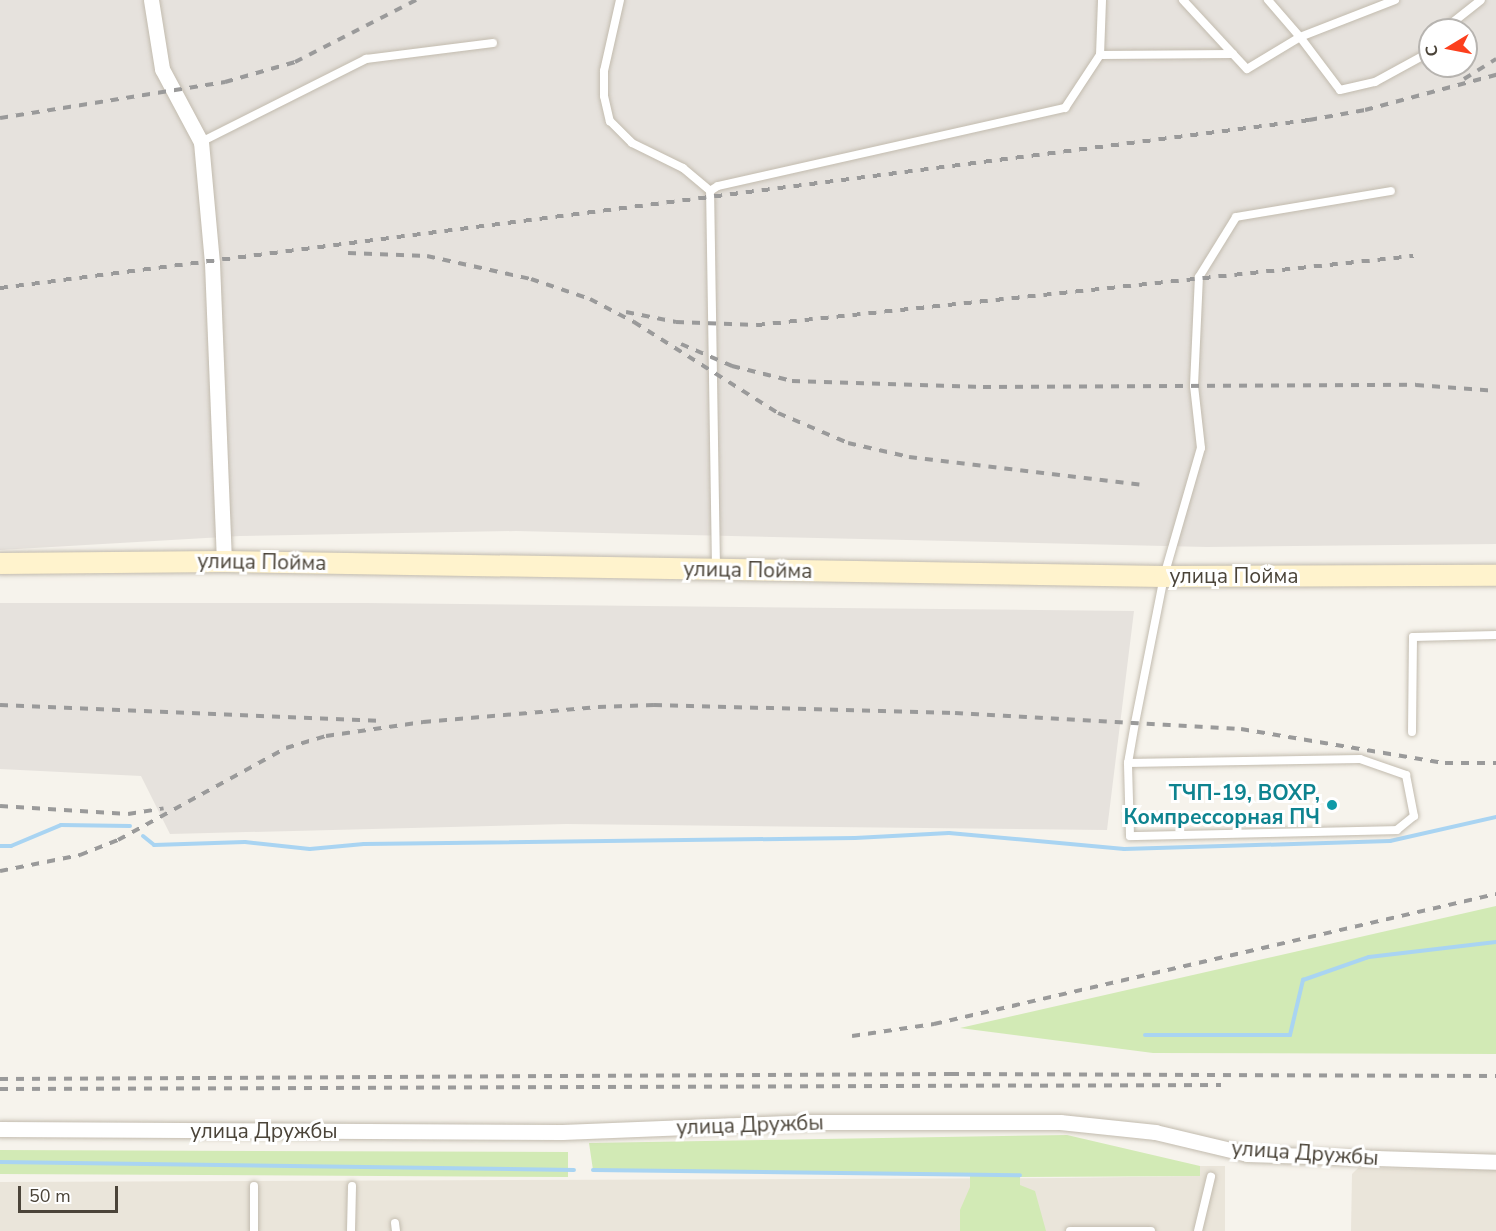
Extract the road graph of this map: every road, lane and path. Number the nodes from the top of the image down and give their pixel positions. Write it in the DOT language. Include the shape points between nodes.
graph roads {
  1 [pos="151,0"];
  2 [pos="620,0"];
  3 [pos="1102,0"];
  4 [pos="1183,0"];
  5 [pos="1268,0"];
  6 [pos="1395,0"];
  7 [pos="1481,0"];
  8 [pos="1386,2"];
  9 [pos="1458,18"];
  10 [pos="1300,38"];
  11 [pos="494,43"];
  12 [pos="1233,54"];
  13 [pos="1100,55"];
  14 [pos="1418,59"];
  15 [pos="201,142"];
  16 [pos="710,191"];
  17 [pos="1391,191"];
  18 [pos="224,561"];
  19 [pos="0,563"];
  20 [pos="716,569"];
  21 [pos="1164,576"];
  22 [pos="1496,576"];
  23 [pos="1496,635"];
  24 [pos="1412,732"];
  25 [pos="1128,763"];
  26 [pos="0,1129"];
  27 [pos="1496,1162"];
  28 [pos="1211,1177"];
  29 [pos="254,1186"];
  30 [pos="352,1186"];
  31 [pos="254,1231"];
  32 [pos="351,1231"];
  33 [pos="1070,1231"];
  34 [pos="1151,1231"];
  35 [pos="1198,1231"];
  1 -- 15 [label="street" via="162,69"];
  2 -- 16 [label="lane" via="604,71 603,96 610,121 632,143 683,168"];
  3 -- 13 [label="lane"];
  4 -- 12 [label="lane"];
  5 -- 10 [label="lane"];
  6 -- 8 [label="lane"];
  7 -- 9 [label="lane"];
  8 -- 10 [label="lane"];
  10 -- 12 [label="lane" via="1247,69"];
  10 -- 14 [label="lane" via="1340,90 1375,82"];
  11 -- 15 [label="lane" via="366,59"];
  12 -- 13 [label="lane"];
  13 -- 16 [label="lane" via="1065,108 726,184"];
  15 -- 18 [label="street" via="212,263"];
  16 -- 20 [label="lane"];
  17 -- 21 [label="lane" via="1236,217 1198,276 1194,386 1201,448"];
  18 -- 19 [label="main road, улица Пойма"];
  18 -- 20 [label="main road, улица Пойма"];
  20 -- 21 [label="main road, улица Пойма"];
  21 -- 22 [label="main road, улица Пойма"];
  21 -- 25 [label="lane"];
  23 -- 24 [label="lane" via="1413,637"];
  25 -- 25 [label="lane" via="1360,759 1406,775 1414,816 1398,830 1130,836"];
  26 -- 27 [label="street, улица Дружбы" via="562,1132 807,1122 1060,1122 1155,1132 1247,1154"];
  28 -- 35 [label="lane"];
  29 -- 31 [label="lane"];
  30 -- 32 [label="lane"];
  33 -- 34 [label="lane"];
}
